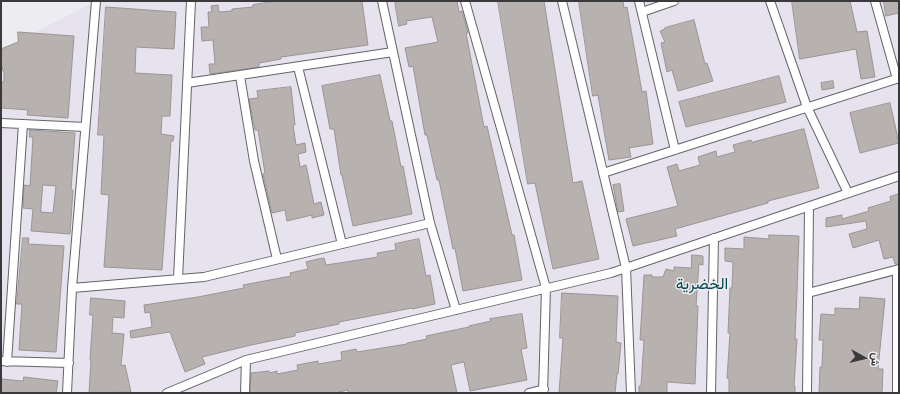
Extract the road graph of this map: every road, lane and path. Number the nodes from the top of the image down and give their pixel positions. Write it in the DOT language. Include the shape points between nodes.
graph roads {
  1 [pos="96,1"];
  2 [pos="191,1"];
  3 [pos="382,1"];
  4 [pos="464,1"];
  5 [pos="562,1"];
  6 [pos="639,1"];
  7 [pos="674,1"];
  8 [pos="770,1"];
  9 [pos="874,1"];
  10 [pos="642,12"];
  11 [pos="393,52"];
  12 [pos="298,67"];
  13 [pos="240,76"];
  14 [pos="898,79"];
  15 [pos="187,83"];
  16 [pos="808,107"];
  17 [pos="1,123"];
  18 [pos="23,124"];
  19 [pos="85,127"];
  20 [pos="675,150"];
  21 [pos="603,173"];
  22 [pos="899,176"];
  23 [pos="848,194"];
  24 [pos="809,207"];
  25 [pos="430,223"];
  26 [pos="714,238"];
  27 [pos="342,244"];
  28 [pos="277,259"];
  29 [pos="626,268"];
  30 [pos="898,269"];
  31 [pos="178,279"];
  32 [pos="72,288"];
  33 [pos="546,288"];
  34 [pos="808,293"];
  35 [pos="456,310"];
  36 [pos="246,360"];
  37 [pos="4,361"];
  38 [pos="69,363"];
  39 [pos="543,391"];
  40 [pos="68,393"];
  41 [pos="167,393"];
  42 [pos="245,393"];
  43 [pos="529,393"];
  44 [pos="631,393"];
  45 [pos="711,393"];
  46 [pos="807,393"];
  47 [pos="896,393"];
  1 -- 19 [label="street"];
  2 -- 15 [label="street"];
  3 -- 11 [label="street"];
  4 -- 33 [label="street"];
  5 -- 21 [label="street"];
  6 -- 10 [label="street"];
  7 -- 10 [label="street"];
  8 -- 16 [label="street"];
  9 -- 14 [label="street"];
  10 -- 20 [label="street"];
  11 -- 12 [label="street"];
  11 -- 25 [label="street"];
  12 -- 13 [label="street"];
  12 -- 27 [label="street"];
  13 -- 15 [label="street"];
  13 -- 28 [label="street" via="254,161"];
  14 -- 16 [label="street"];
  15 -- 31 [label="street"];
  16 -- 20 [label="street"];
  16 -- 23 [label="street"];
  17 -- 18 [label="street"];
  18 -- 19 [label="street"];
  18 -- 37 [label="street"];
  19 -- 32 [label="street"];
  20 -- 21 [label="street"];
  21 -- 29 [label="street"];
  22 -- 23 [label="street"];
  23 -- 24 [label="street"];
  24 -- 26 [label="street"];
  24 -- 34 [label="street"];
  25 -- 27 [label="street"];
  25 -- 35 [label="street"];
  26 -- 29 [label="street"];
  26 -- 45 [label="street"];
  27 -- 28 [label="street"];
  28 -- 31 [label="street" via="204,277"];
  29 -- 33 [label="street"];
  29 -- 44 [label="street"];
  30 -- 34 [label="street"];
  30 -- 47 [label="street"];
  31 -- 32 [label="street"];
  32 -- 38 [label="street"];
  33 -- 35 [label="street"];
  33 -- 39 [label="street"];
  34 -- 46 [label="street"];
  35 -- 36 [label="street"];
  36 -- 41 [label="street"];
  36 -- 42 [label="street"];
  37 -- 38 [label="street"];
  38 -- 40 [label="street"];
  39 -- 43 [label="street"];
}
